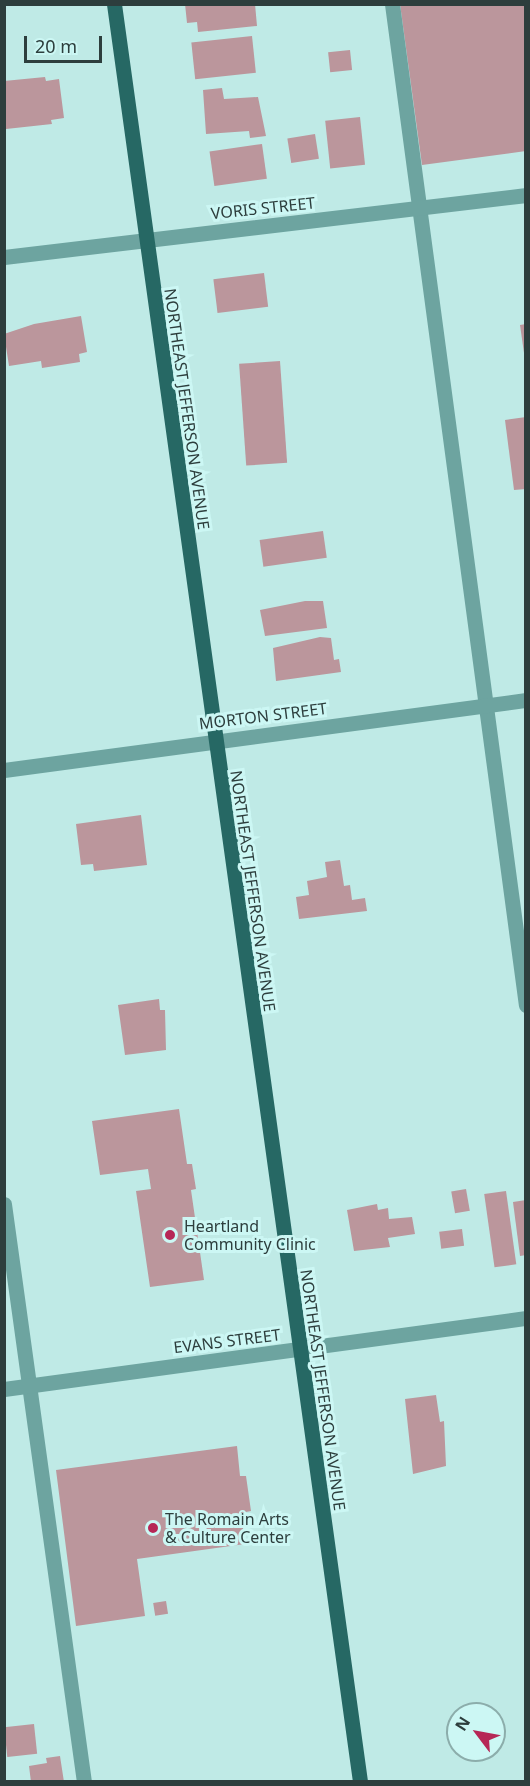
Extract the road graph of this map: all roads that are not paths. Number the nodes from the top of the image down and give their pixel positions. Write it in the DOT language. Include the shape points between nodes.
graph roads {
  1 [pos="114,4"];
  2 [pos="392,4"];
  3 [pos="525,195"];
  4 [pos="420,209"];
  5 [pos="146,239"];
  6 [pos="4,257"];
  7 [pos="525,700"];
  8 [pos="485,705"];
  9 [pos="214,741"];
  10 [pos="4,770"];
  11 [pos="525,1005"];
  12 [pos="4,1204"];
  13 [pos="525,1318"];
  14 [pos="299,1350"];
  15 [pos="29,1385"];
  16 [pos="4,1389"];
  17 [pos="84,1782"];
  18 [pos="360,1782"];
  1 -- 5 [label="main road, NORTHEAST JEFFERSON AVENUE"];
  2 -- 4 [label="street"];
  3 -- 4 [label="street, VORIS STREET"];
  4 -- 5 [label="street, VORIS STREET"];
  4 -- 8 [label="street"];
  5 -- 6 [label="street, VORIS STREET"];
  5 -- 9 [label="main road, NORTHEAST JEFFERSON AVENUE"];
  7 -- 8 [label="street, MORTON STREET"];
  8 -- 9 [label="street, MORTON STREET"];
  8 -- 11 [label="street"];
  9 -- 10 [label="street, MORTON STREET"];
  9 -- 14 [label="main road, NORTHEAST JEFFERSON AVENUE"];
  12 -- 15 [label="street"];
  13 -- 14 [label="street, EVANS STREET"];
  14 -- 15 [label="street, EVANS STREET"];
  14 -- 18 [label="main road, NORTHEAST JEFFERSON AVENUE"];
  15 -- 16 [label="street, EVANS STREET"];
  15 -- 17 [label="street"];
}
